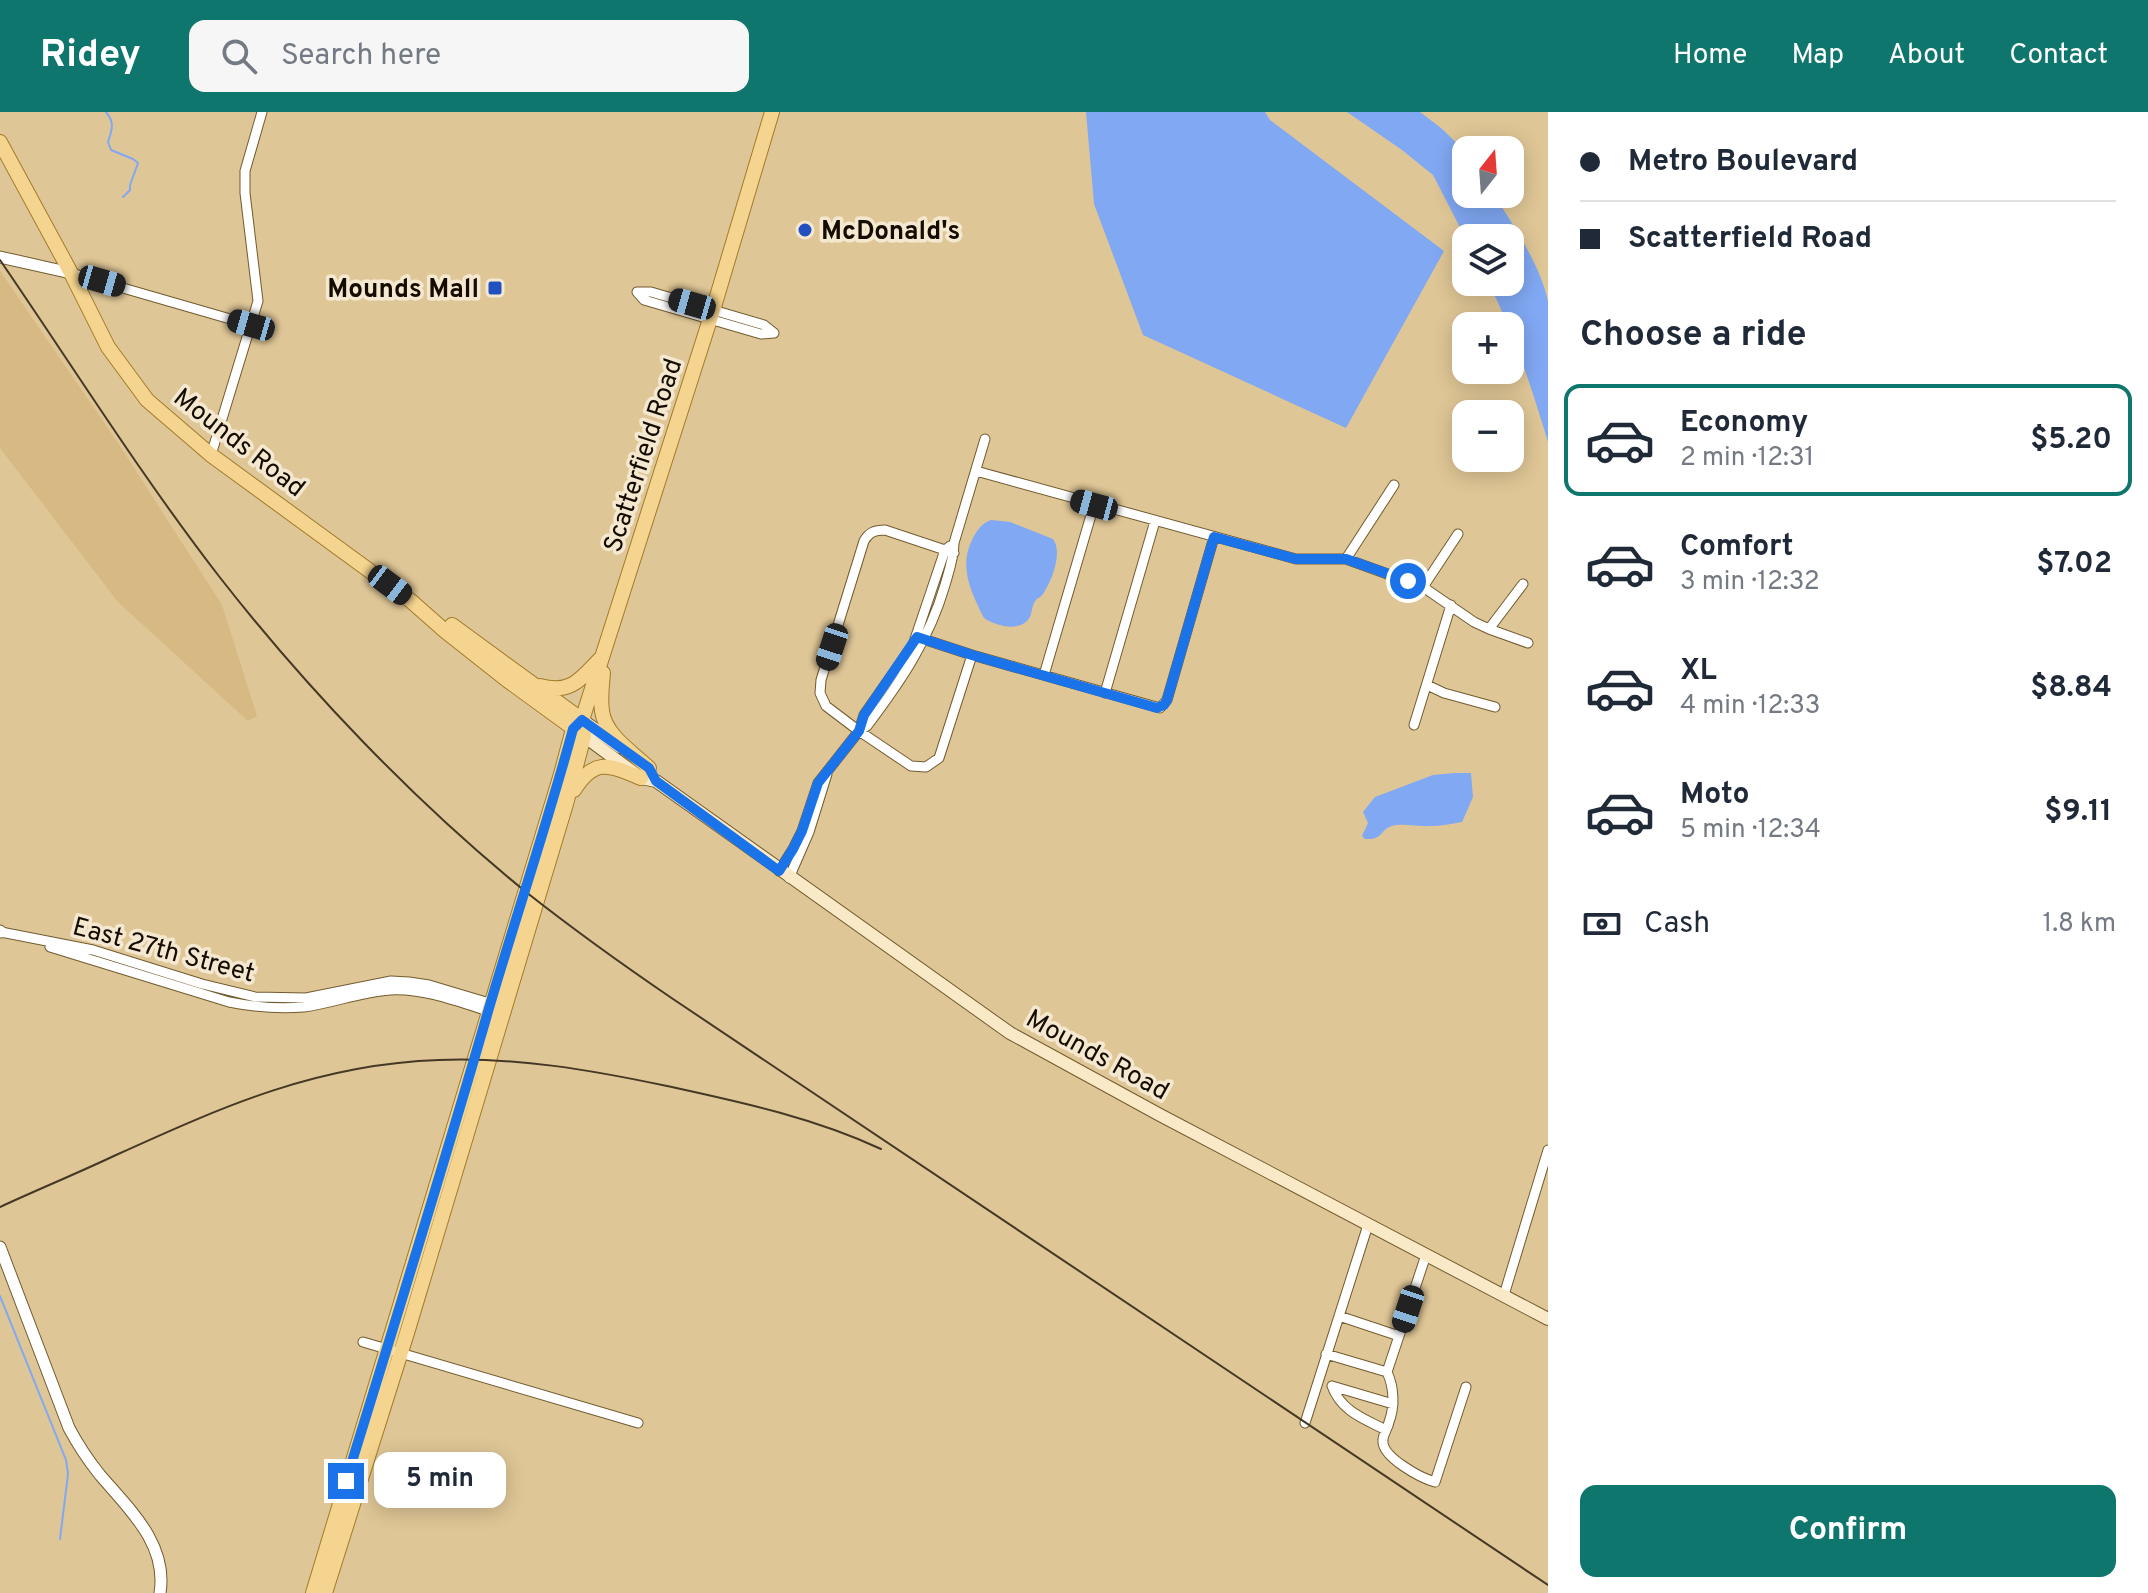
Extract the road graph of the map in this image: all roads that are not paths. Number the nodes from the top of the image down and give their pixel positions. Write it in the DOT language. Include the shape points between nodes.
graph roads {
  1 [pos="262,112"];
  2 [pos="772,112"];
  3 [pos="0,142"];
  4 [pos="0,257"];
  5 [pos="71,273"];
  6 [pos="712,315"];
  7 [pos="251,325"];
  8 [pos="985,439"];
  9 [pos="211,455"];
  10 [pos="976,471"];
  11 [pos="1394,485"];
  12 [pos="1094,505"];
  13 [pos="1155,521"];
  14 [pos="1458,534"];
  15 [pos="1214,537"];
  16 [pos="951,549"];
  17 [pos="1346,559"];
  18 [pos="1523,584"];
  19 [pos="1423,587"];
  20 [pos="1451,605"];
  21 [pos="1489,629"];
  22 [pos="920,638"];
  23 [pos="1528,643"];
  24 [pos="972,655"];
  25 [pos="603,656"];
  26 [pos="1044,675"];
  27 [pos="1427,685"];
  28 [pos="532,690"];
  29 [pos="1105,693"];
  30 [pos="1495,707"];
  31 [pos="1414,725"];
  32 [pos="580,728"];
  33 [pos="859,731"];
  34 [pos="561,774"];
  35 [pos="649,776"];
  36 [pos="566,804"];
  37 [pos="784,874"];
  38 [pos="1,932"];
  39 [pos="496,1009"];
  40 [pos="1548,1150"];
  41 [pos="1368,1225"];
  42 [pos="0,1247"];
  43 [pos="1426,1255"];
  44 [pos="1504,1295"];
  45 [pos="1339,1316"];
  46 [pos="1548,1319"];
  47 [pos="1399,1336"];
  48 [pos="363,1342"];
  49 [pos="393,1351"];
  50 [pos="1326,1354"];
  51 [pos="1387,1372"];
  52 [pos="1466,1387"];
  53 [pos="1393,1404"];
  54 [pos="638,1423"];
  55 [pos="1305,1423"];
  56 [pos="1386,1430"];
  57 [pos="160,1593"];
  58 [pos="313,1593"];
  59 [pos="325,1593"];
  1 -- 7 [label="street" via="245,171 258,301"];
  2 -- 6 [label="main road, Scatterfield Road"];
  3 -- 5 [label="main road, Mounds Road"];
  4 -- 5 [label="street"];
  5 -- 7 [label="street"];
  5 -- 9 [label="main road, Mounds Road" via="131,380"];
  6 -- 6 [label="street" via="761,334 774,333 764,325"];
  6 -- 6 [label="street" via="651,292 637,292 644,300"];
  6 -- 25 [label="main road, Scatterfield Road"];
  7 -- 9 [label="street"];
  8 -- 10 [label="street"];
  9 -- 28 [label="main road, Mounds Road"];
  10 -- 12 [label="street"];
  10 -- 16 [label="street"];
  11 -- 17 [label="street"];
  12 -- 13 [label="street"];
  12 -- 26 [label="street"];
  13 -- 15 [label="street"];
  13 -- 29 [label="street"];
  14 -- 19 [label="street"];
  15 -- 17 [label="street" via="1296,559"];
  15 -- 29 [label="street" via="1167,700 1155,708"];
  16 -- 22 [label="street"];
  16 -- 33 [label="street" via="885,530 866,538 820,687 826,706"];
  17 -- 19 [label="street"];
  18 -- 21 [label="street"];
  19 -- 20 [label="street"];
  20 -- 21 [label="street"];
  20 -- 27 [label="street"];
  21 -- 23 [label="street"];
  22 -- 24 [label="street"];
  22 -- 33 [label="street" via="904,675"];
  24 -- 26 [label="street"];
  24 -- 33 [label="street" via="939,758 932,764 911,766"];
  25 -- 28 [label="main road" via="569,686"];
  25 -- 32 [label="main road, Scatterfield Road"];
  25 -- 35 [label="main road" via="604,721"];
  26 -- 29 [label="street"];
  27 -- 30 [label="street"];
  27 -- 31 [label="street"];
  28 -- 32 [label="main road, Mounds Road"];
  28 -- 34 [label="main road" via="558,731"];
  32 -- 34 [label="main road, Scatterfield Road"];
  32 -- 35 [label="main road, Mounds Road"];
  32 -- 36 [label="main road, Scatterfield Road"];
  33 -- 37 [label="street" via="818,783"];
  34 -- 39 [label="main road, Scatterfield Road"];
  35 -- 36 [label="main road" via="596,767 583,776"];
  35 -- 37 [label="main road, Mounds Road"];
  36 -- 39 [label="main road, Scatterfield Road"];
  37 -- 41 [label="main road, Mounds Road" via="1010,1033"];
  38 -- 39 [label="street, East 27th Street" via="93,950 255,997 306,998 391,981 429,985"];
  39 -- 49 [label="main road, Scatterfield Road"];
  40 -- 44 [label="street"];
  41 -- 43 [label="main road, Mounds Road"];
  41 -- 45 [label="street"];
  42 -- 57 [label="street" via="79,1448 150,1537 161,1568"];
  43 -- 44 [label="main road, Mounds Road"];
  43 -- 47 [label="street"];
  44 -- 46 [label="main road, Mounds Road"];
  45 -- 47 [label="street"];
  45 -- 50 [label="street"];
  47 -- 51 [label="street"];
  48 -- 49 [label="street"];
  49 -- 54 [label="street"];
  49 -- 58 [label="main road, Scatterfield Road"];
  49 -- 59 [label="main road, Scatterfield Road"];
  50 -- 51 [label="street"];
  50 -- 55 [label="street"];
  51 -- 53 [label="street"];
  52 -- 56 [label="street" via="1435,1482 1385,1450"];
  53 -- 56 [label="street"];
  53 -- 56 [label="street" via="1332,1386 1349,1412"];
}
